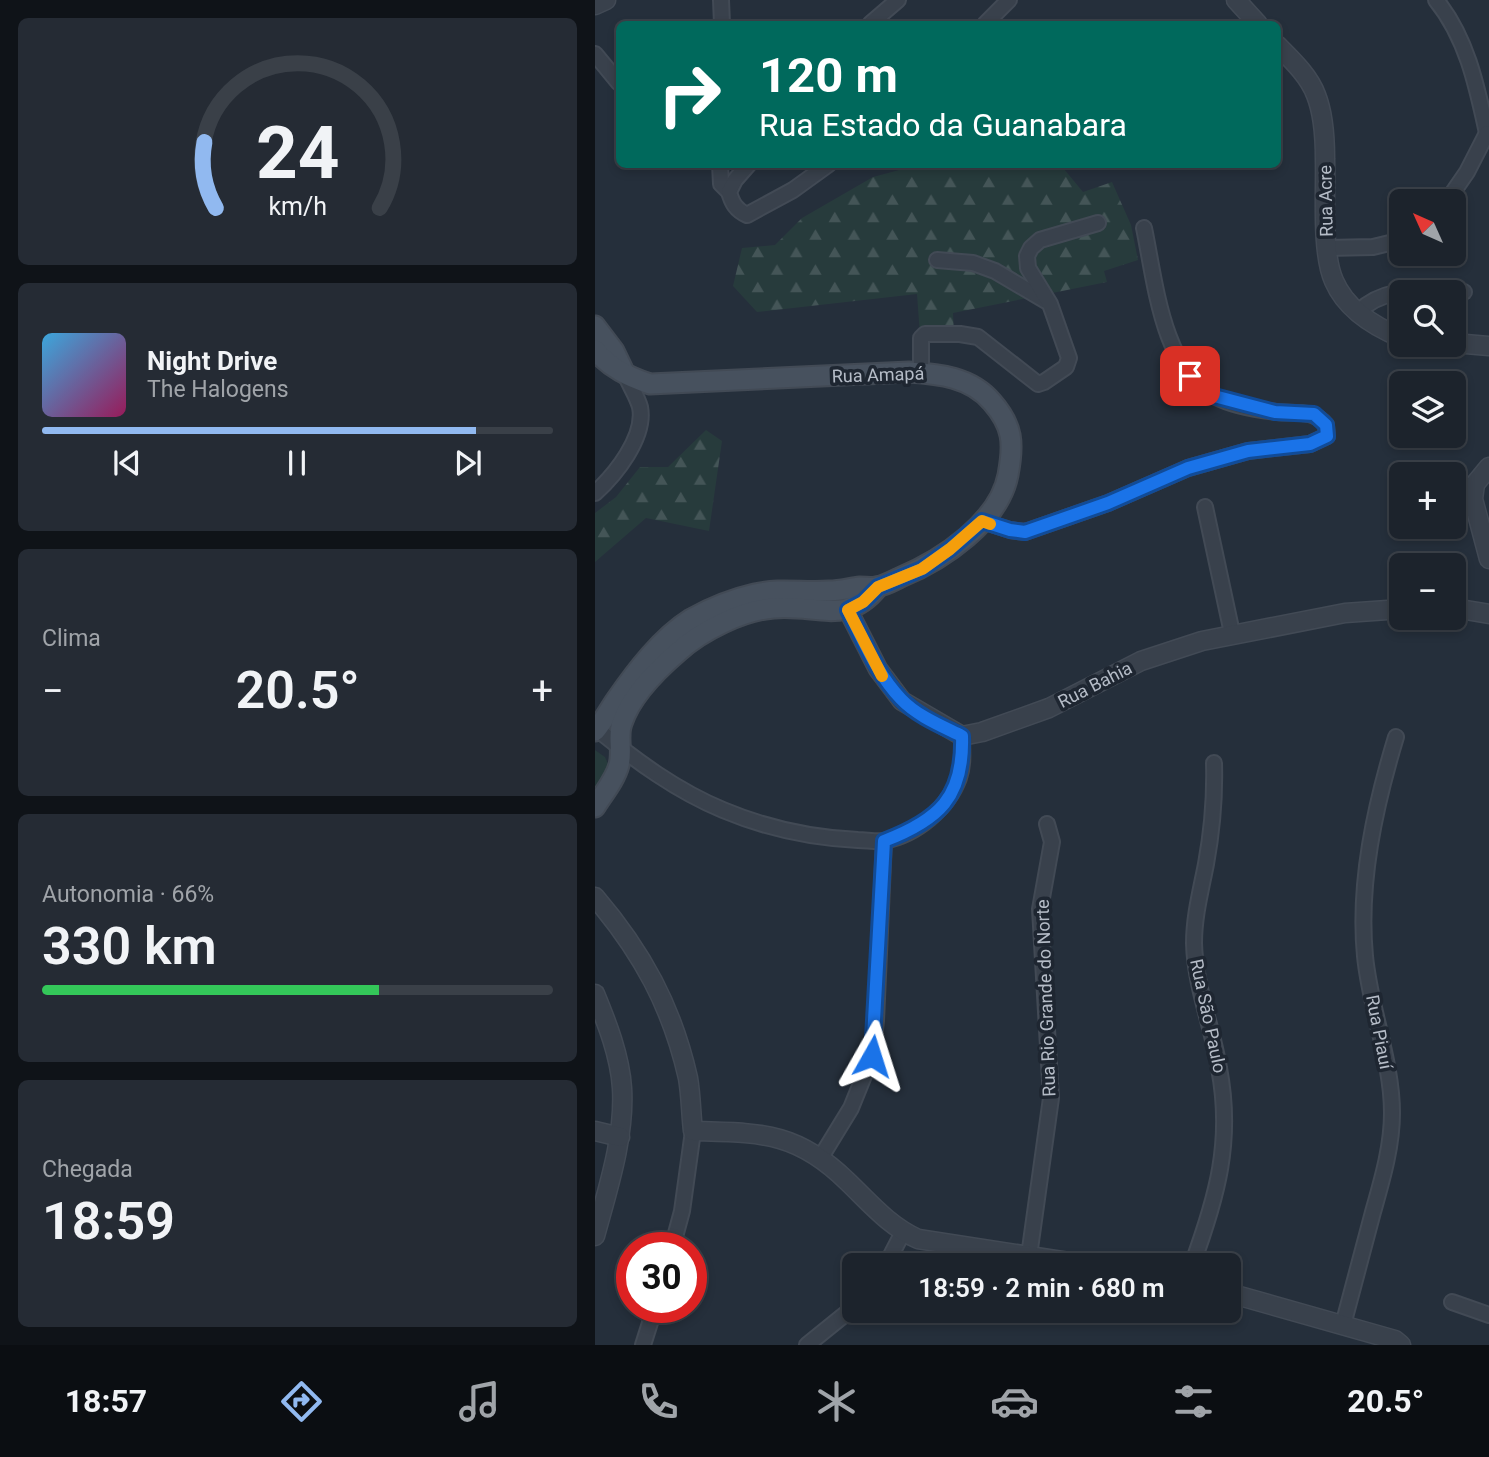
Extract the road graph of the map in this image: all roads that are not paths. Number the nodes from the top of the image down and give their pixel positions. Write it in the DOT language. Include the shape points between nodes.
graph roads {
  1 [pos="606,0"];
  2 [pos="721,0"];
  3 [pos="898,0"];
  4 [pos="1009,0"];
  5 [pos="1236,0"];
  6 [pos="1436,0"];
  7 [pos="595,5"];
  8 [pos="722,21"];
  9 [pos="874,21"];
  10 [pos="988,21"];
  11 [pos="1255,21"];
  12 [pos="1281,49"];
  13 [pos="595,54"];
  14 [pos="616,79"];
  15 [pos="1488,136"];
  16 [pos="720,168"];
  17 [pos="746,168"];
  18 [pos="823,168"];
  19 [pos="1455,189"];
  20 [pos="729,192"];
  21 [pos="1098,223"];
  22 [pos="1144,228"];
  23 [pos="1389,243"];
  24 [pos="1327,248"];
  25 [pos="937,260"];
  26 [pos="1389,294"];
  27 [pos="1050,304"];
  28 [pos="1358,312"];
  29 [pos="595,326"];
  30 [pos="1389,333"];
  31 [pos="1466,344"];
  32 [pos="1489,346"];
  33 [pos="595,350"];
  34 [pos="921,373"];
  35 [pos="626,376"];
  36 [pos="1489,467"];
  37 [pos="595,493"];
  38 [pos="1205,507"];
  39 [pos="982,521"];
  40 [pos="1489,559"];
  41 [pos="836,604"];
  42 [pos="1389,610"];
  43 [pos="1466,610"];
  44 [pos="1489,614"];
  45 [pos="1233,633"];
  46 [pos="628,695"];
  47 [pos="596,730"];
  48 [pos="962,736"];
  49 [pos="1395,737"];
  50 [pos="620,748"];
  51 [pos="1215,763"];
  52 [pos="595,807"];
  53 [pos="1047,824"];
  54 [pos="884,841"];
  55 [pos="595,897"];
  56 [pos="595,994"];
  57 [pos="595,1131"];
  58 [pos="693,1131"];
  59 [pos="620,1137"];
  60 [pos="821,1157"];
  61 [pos="676,1232"];
  62 [pos="903,1232"];
  63 [pos="595,1236"];
  64 [pos="892,1253"];
  65 [pos="1009,1253"];
  66 [pos="1029,1253"];
  67 [pos="1196,1253"];
  68 [pos="1241,1296"];
  69 [pos="1452,1303"];
  70 [pos="1489,1315"];
  71 [pos="842,1317"];
  72 [pos="650,1323"];
  73 [pos="1343,1325"];
  74 [pos="643,1345"];
  75 [pos="807,1345"];
  76 [pos="1401,1345"];
  1 -- 7 [label="street"];
  2 -- 8 [label="street"];
  3 -- 9 [label="street"];
  4 -- 10 [label="street"];
  5 -- 11 [label="street"];
  6 -- 15 [label="street" via="1447,13 1476,80"];
  12 -- 24 [label="street, Rua Acre" via="1316,94 1323,119"];
  13 -- 14 [label="street"];
  15 -- 19 [label="street"];
  16 -- 20 [label="street" via="721,184"];
  17 -- 20 [label="street"];
  18 -- 20 [label="street" via="747,215 738,211"];
  21 -- 27 [label="street" via="1040,240 1031,248 1028,268"];
  22 -- 39 [label="street" via="1171,344 1190,376 1214,396 1233,402 1275,412 1314,414 1326,425 1327,436 1310,444 1248,451 1188,468 1025,532"];
  23 -- 24 [label="street"];
  24 -- 28 [label="street, Rua Acre" via="1334,281"];
  25 -- 27 [label="street" via="973,263 995,271"];
  26 -- 28 [label="street" via="1375,298"];
  27 -- 34 [label="street" via="1069,358 1066,367 1044,382 1038,384 983,340 960,334 925,334 921,338"];
  28 -- 30 [label="street, Rua Acre"];
  29 -- 35 [label="main road"];
  31 -- 32 [label="street"];
  33 -- 35 [label="main road"];
  34 -- 35 [label="main road, Rua Amapá" via="666,384"];
  34 -- 39 [label="main road, Rua Amapá" via="964,381 987,396 1005,417 1013,447 1007,482"];
  35 -- 37 [label="street" via="640,408 638,426 618,470"];
  36 -- 40 [label="street" via="1475,484 1473,499"];
  38 -- 45 [label="street"];
  39 -- 41 [label="main road, Rua Amapá" via="922,569 878,587 863,602"];
  41 -- 46 [label="main road" via="770,600 721,624 698,626 679,651"];
  41 -- 48 [label="street" via="902,701"];
  42 -- 45 [label="street, Rua Bahia" via="1345,612"];
  43 -- 44 [label="street"];
  45 -- 48 [label="street, Rua Bahia" via="1141,662 1049,708"];
  46 -- 47 [label="main road"];
  46 -- 50 [label="main road"];
  47 -- 50 [label="street"];
  48 -- 54 [label="street" via="963,761 949,798 912,831"];
  49 -- 73 [label="street, Rua Piauí" via="1380,790 1365,905 1365,955 1387,1073 1391,1135"];
  50 -- 52 [label="main road" via="619,765"];
  50 -- 54 [label="street" via="676,786 723,810 790,833"];
  51 -- 67 [label="street, Rua São Paulo" via="1194,939 1197,975 1225,1105 1224,1148 1218,1185"];
  53 -- 66 [label="street, Rua Rio Grande do Norte" via="1052,842 1040,909 1051,1098"];
  54 -- 60 [label="street" via="872,1056 851,1108"];
  55 -- 58 [label="street" via="647,967 667,1012 688,1078"];
  56 -- 59 [label="street" via="614,1044 622,1087"];
  57 -- 59 [label="street"];
  58 -- 60 [label="street" via="761,1133"];
  58 -- 61 [label="street"];
  59 -- 63 [label="street"];
  60 -- 62 [label="street"];
  62 -- 64 [label="street"];
  62 -- 65 [label="street" via="918,1239"];
  68 -- 73 [label="street"];
  69 -- 70 [label="street"];
  71 -- 75 [label="street"];
  72 -- 74 [label="street"];
  73 -- 76 [label="street"];
}
